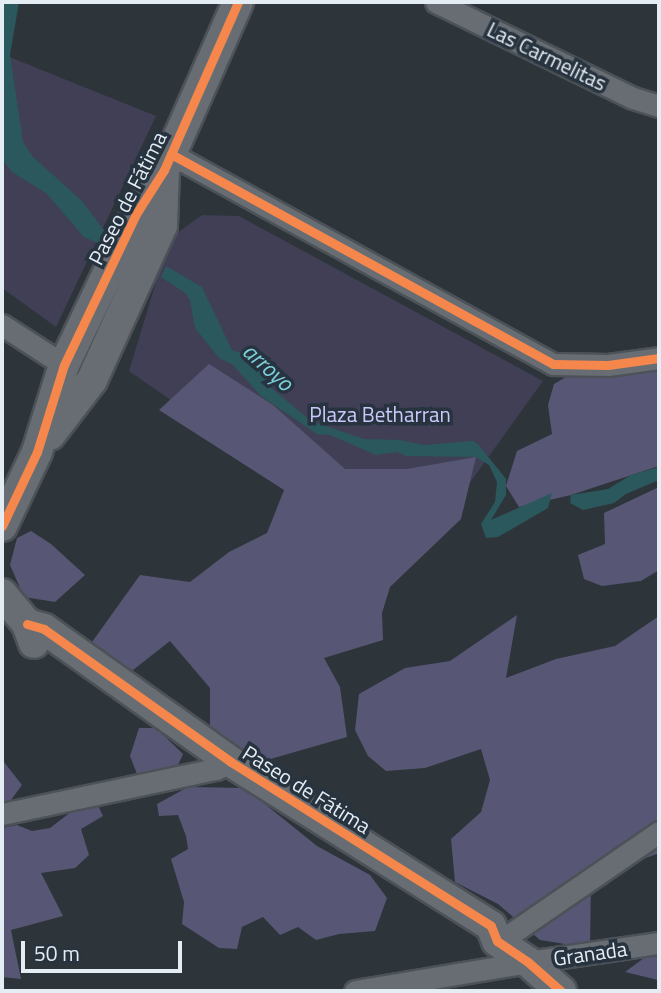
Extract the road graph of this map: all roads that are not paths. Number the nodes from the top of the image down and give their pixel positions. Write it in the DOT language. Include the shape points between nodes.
graph roads {
  1 [pos="237,2"];
  2 [pos="436,2"];
  3 [pos="659,106"];
  4 [pos="167,162"];
  5 [pos="2,325"];
  6 [pos="659,358"];
  7 [pos="64,365"];
  8 [pos="37,452"];
  9 [pos="2,526"];
  10 [pos="2,594"];
  11 [pos="223,766"];
  12 [pos="2,814"];
  13 [pos="659,831"];
  14 [pos="498,942"];
  15 [pos="659,943"];
  16 [pos="528,962"];
  17 [pos="355,991"];
  18 [pos="561,991"];
  1 -- 4 [label="street, Paseo de Fátima"];
  2 -- 3 [label="street, Las Carmelitas" via="633,98"];
  4 -- 6 [label="street" via="553,364 608,365"];
  4 -- 7 [label="street, Paseo de Fátima" via="136,214"];
  4 -- 8 [label="street, Paseo de Fátima" via="157,238 92,380"];
  5 -- 7 [label="street"];
  7 -- 8 [label="street, Paseo de Fátima"];
  8 -- 9 [label="street, Paseo de Fátima"];
  10 -- 11 [label="street, Paseo de Fátima" via="27,624 34,643"];
  11 -- 12 [label="street"];
  11 -- 14 [label="street, Paseo de Fátima" via="479,942"];
  13 -- 14 [label="street"];
  14 -- 16 [label="street, Paseo de Fátima"];
  15 -- 16 [label="street, Granada"];
  16 -- 17 [label="street, Granada"];
  16 -- 18 [label="street, Paseo de Fátima"];
}
